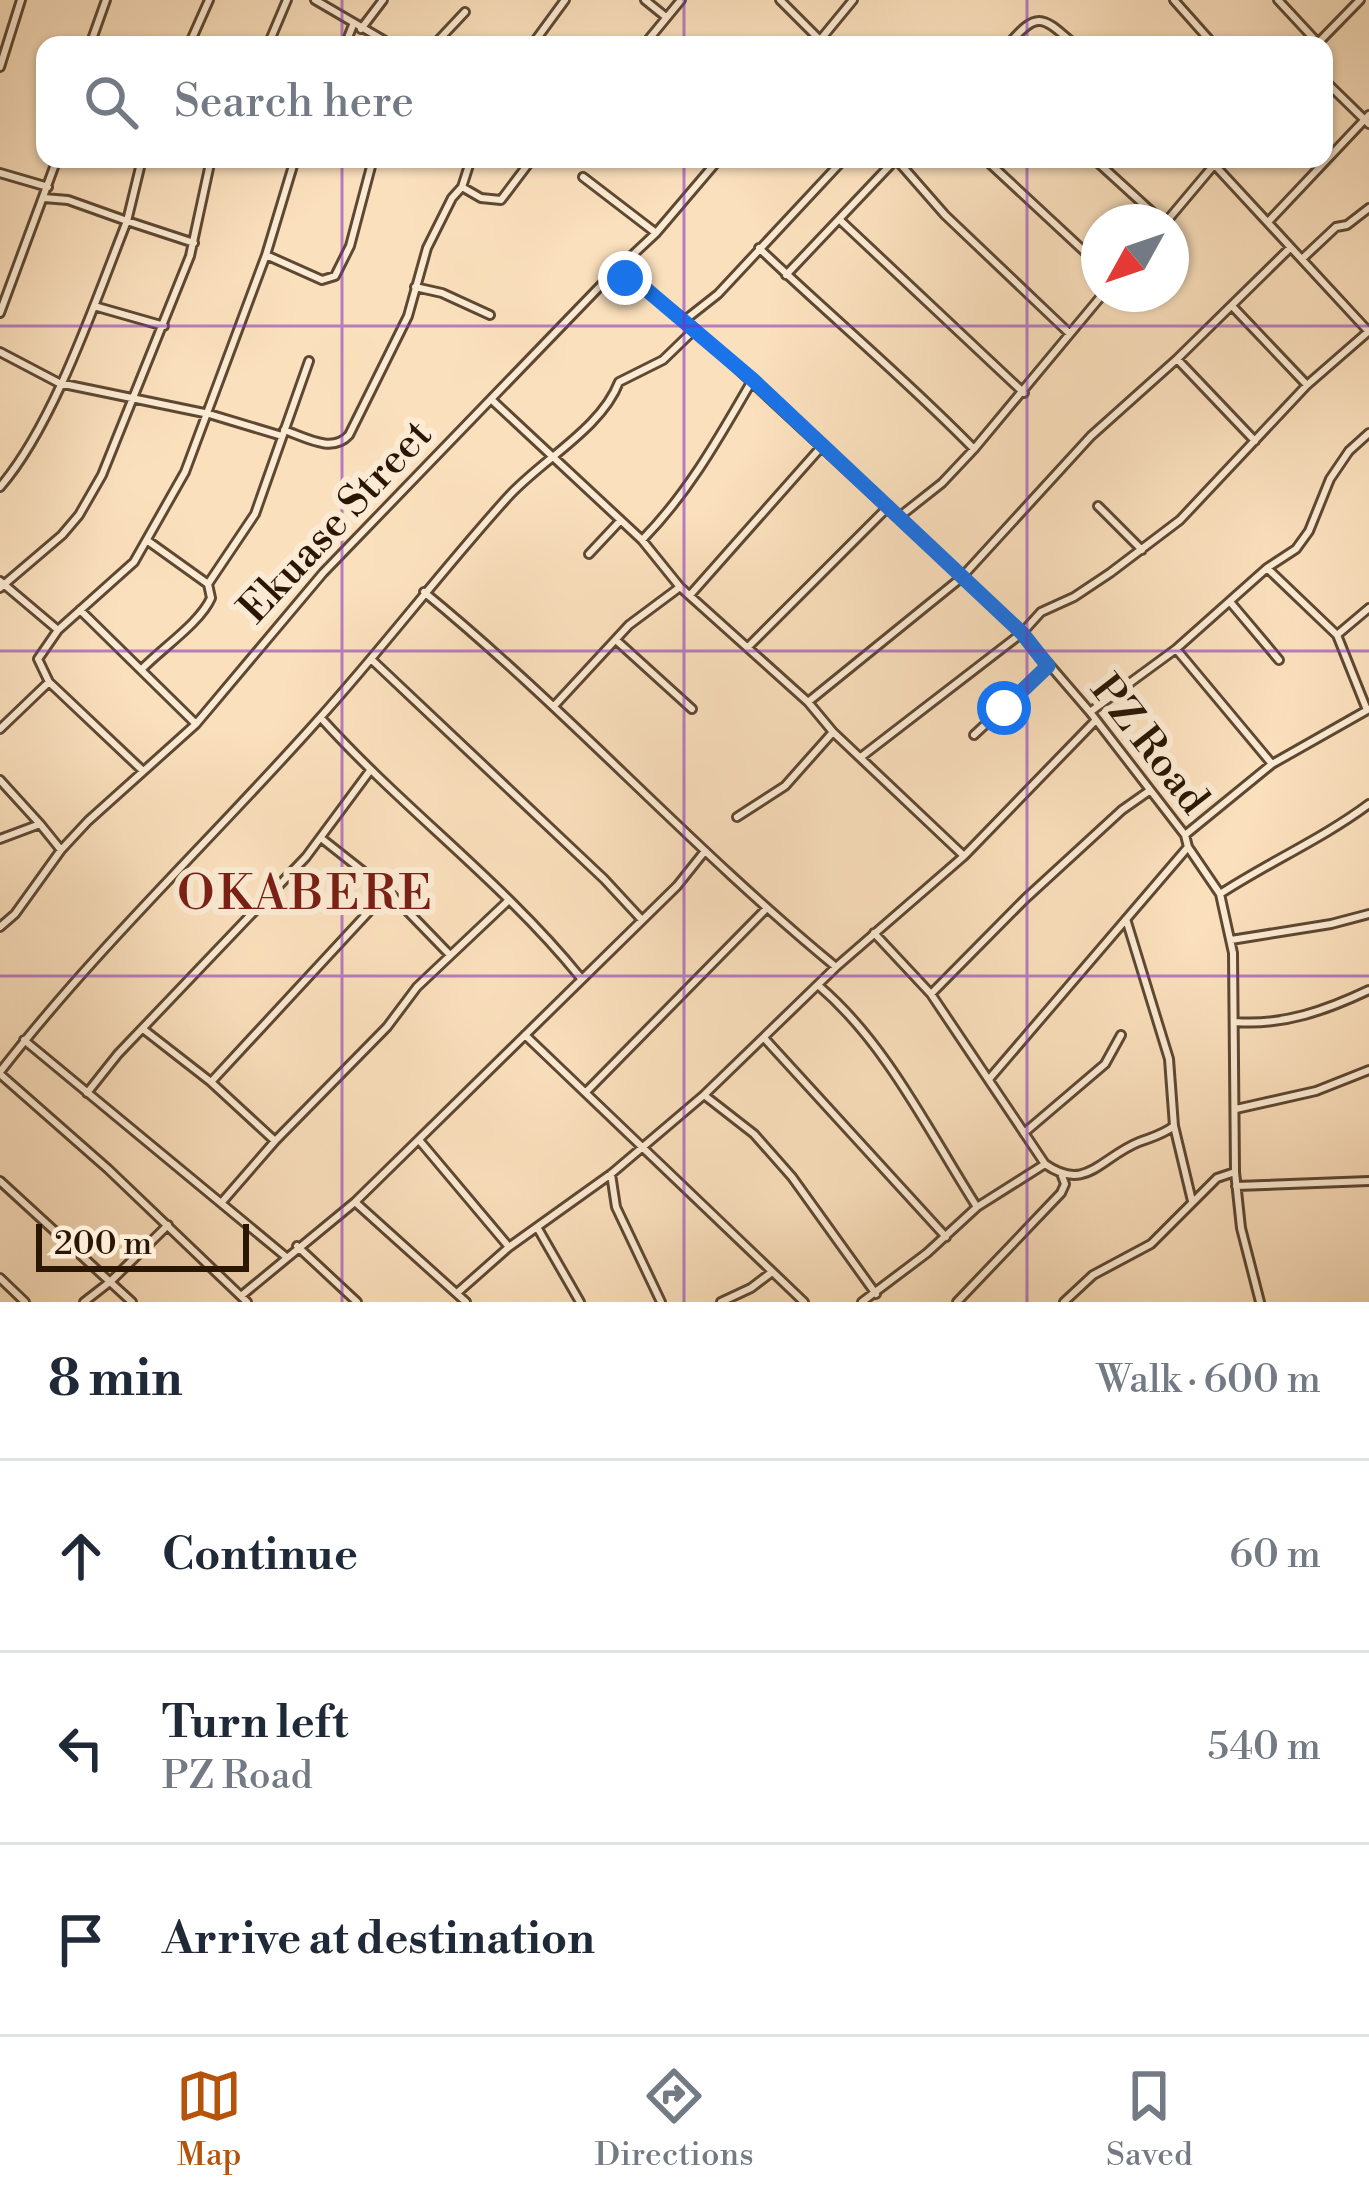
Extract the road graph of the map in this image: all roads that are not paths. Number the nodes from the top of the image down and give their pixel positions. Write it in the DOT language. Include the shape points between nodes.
graph roads {
  1 [pos="21,0"];
  2 [pos="106,0"];
  3 [pos="208,0"];
  4 [pos="287,0"];
  5 [pos="315,0"];
  6 [pos="382,0"];
  7 [pos="565,0"];
  8 [pos="645,0"];
  9 [pos="681,0"];
  10 [pos="780,0"];
  11 [pos="854,0"];
  12 [pos="1174,0"];
  13 [pos="1279,0"];
  14 [pos="1360,0"];
  15 [pos="466,12"];
  16 [pos="666,17"];
  17 [pos="357,27"];
  18 [pos="93,36"];
  19 [pos="193,36"];
  20 [pos="272,36"];
  21 [pos="351,36"];
  22 [pos="374,36"];
  23 [pos="443,36"];
  24 [pos="539,36"];
  25 [pos="651,36"];
  26 [pos="812,36"];
  27 [pos="822,36"];
  28 [pos="1016,36"];
  29 [pos="1064,36"];
  30 [pos="1206,36"];
  31 [pos="1310,36"];
  32 [pos="1325,36"];
  33 [pos="0,67"];
  34 [pos="1333,88"];
  35 [pos="1368,119"];
  36 [pos="1333,155"];
  37 [pos="54,168"];
  38 [pos="140,168"];
  39 [pos="209,168"];
  40 [pos="292,168"];
  41 [pos="371,168"];
  42 [pos="468,168"];
  43 [pos="525,168"];
  44 [pos="711,168"];
  45 [pos="835,168"];
  46 [pos="888,168"];
  47 [pos="904,168"];
  48 [pos="995,168"];
  49 [pos="1104,168"];
  50 [pos="1208,168"];
  51 [pos="1220,168"];
  52 [pos="1320,168"];
  53 [pos="0,173"];
  54 [pos="584,177"];
  55 [pos="48,187"];
  56 [pos="462,187"];
  57 [pos="44,198"];
  58 [pos="1144,204"];
  59 [pos="1179,204"];
  60 [pos="1369,208"];
  61 [pos="127,221"];
  62 [pos="841,221"];
  63 [pos="1269,221"];
  64 [pos="656,233"];
  65 [pos="194,243"];
  66 [pos="759,248"];
  67 [pos="1081,248"];
  68 [pos="1289,248"];
  69 [pos="266,255"];
  70 [pos="1304,258"];
  71 [pos="786,275"];
  72 [pos="608,278"];
  73 [pos="414,287"];
  74 [pos="94,306"];
  75 [pos="1232,306"];
  76 [pos="1087,312"];
  77 [pos="0,313"];
  78 [pos="490,315"];
  79 [pos="685,320"];
  80 [pos="164,326"];
  81 [pos="695,329"];
  82 [pos="1369,332"];
  83 [pos="1069,333"];
  84 [pos="0,352"];
  85 [pos="1177,359"];
  86 [pos="309,361"];
  87 [pos="753,380"];
  88 [pos="59,383"];
  89 [pos="1307,385"];
  90 [pos="1024,393"];
  91 [pos="134,398"];
  92 [pos="493,401"];
  93 [pos="209,414"];
  94 [pos="283,433"];
  95 [pos="1369,433"];
  96 [pos="1256,441"];
  97 [pos="823,445"];
  98 [pos="974,448"];
  99 [pos="551,459"];
  100 [pos="0,487"];
  101 [pos="889,506"];
  102 [pos="1098,506"];
  103 [pos="899,517"];
  104 [pos="620,521"];
  105 [pos="642,540"];
  106 [pos="148,541"];
  107 [pos="1142,550"];
  108 [pos="589,554"];
  109 [pos="1267,568"];
  110 [pos="961,578"];
  111 [pos="1,584"];
  112 [pos="208,584"];
  113 [pos="680,586"];
  114 [pos="424,592"];
  115 [pos="691,594"];
  116 [pos="1230,602"];
  117 [pos="1369,608"];
  118 [pos="80,610"];
  119 [pos="58,630"];
  120 [pos="1022,633"];
  121 [pos="1336,635"];
  122 [pos="617,641"];
  123 [pos="748,646"];
  124 [pos="1176,649"];
  125 [pos="371,659"];
  126 [pos="1279,660"];
  127 [pos="1048,666"];
  128 [pos="141,670"];
  129 [pos="50,682"];
  130 [pos="808,702"];
  131 [pos="554,706"];
  132 [pos="692,709"];
  133 [pos="1368,710"];
  134 [pos="1090,712"];
  135 [pos="320,718"];
  136 [pos="1095,721"];
  137 [pos="196,724"];
  138 [pos="0,729"];
  139 [pos="833,732"];
  140 [pos="974,735"];
  141 [pos="861,757"];
  142 [pos="1272,764"];
  143 [pos="142,770"];
  144 [pos="370,772"];
  145 [pos="0,780"];
  146 [pos="1149,791"];
  147 [pos="1369,804"];
  148 [pos="737,817"];
  149 [pos="40,824"];
  150 [pos="1185,835"];
  151 [pos="0,838"];
  152 [pos="321,838"];
  153 [pos="1188,847"];
  154 [pos="61,850"];
  155 [pos="705,851"];
  156 [pos="964,856"];
  157 [pos="388,892"];
  158 [pos="1220,894"];
  159 [pos="508,900"];
  160 [pos="766,909"];
  161 [pos="1369,914"];
  162 [pos="1126,919"];
  163 [pos="642,920"];
  164 [pos="0,927"];
  165 [pos="874,932"];
  166 [pos="1230,940"];
  167 [pos="449,954"];
  168 [pos="836,967"];
  169 [pos="580,977"];
  170 [pos="918,981"];
  171 [pos="818,986"];
  172 [pos="938,986"];
  173 [pos="1369,989"];
  174 [pos="931,994"];
  175 [pos="1234,1022"];
  176 [pos="143,1029"];
  177 [pos="525,1035"];
  178 [pos="1121,1035"];
  179 [pos="765,1039"];
  180 [pos="24,1040"];
  181 [pos="1369,1070"];
  182 [pos="0,1073"];
  183 [pos="990,1078"];
  184 [pos="212,1082"];
  185 [pos="586,1092"];
  186 [pos="87,1093"];
  187 [pos="704,1095"];
  188 [pos="1236,1109"];
  189 [pos="1174,1126"];
  190 [pos="1024,1133"];
  191 [pos="1162,1135"];
  192 [pos="419,1140"];
  193 [pos="275,1141"];
  194 [pos="1178,1145"];
  195 [pos="643,1148"];
  196 [pos="1045,1164"];
  197 [pos="1235,1172"];
  198 [pos="611,1174"];
  199 [pos="1062,1176"];
  200 [pos="0,1181"];
  201 [pos="1369,1181"];
  202 [pos="1236,1186"];
  203 [pos="223,1202"];
  204 [pos="355,1202"];
  205 [pos="1192,1202"];
  206 [pos="977,1207"];
  207 [pos="168,1225"];
  208 [pos="537,1227"];
  209 [pos="946,1237"];
  210 [pos="297,1246"];
  211 [pos="509,1247"];
  212 [pos="285,1256"];
  213 [pos="772,1272"];
  214 [pos="0,1277"];
  215 [pos="111,1281"];
  216 [pos="457,1293"];
  217 [pos="876,1294"];
  218 [pos="244,1299"];
  219 [pos="25,1302"];
  220 [pos="83,1302"];
  221 [pos="132,1302"];
  222 [pos="357,1302"];
  223 [pos="466,1302"];
  224 [pos="580,1302"];
  225 [pos="661,1302"];
  226 [pos="721,1302"];
  227 [pos="804,1302"];
  228 [pos="862,1302"];
  229 [pos="957,1302"];
  230 [pos="1064,1302"];
  231 [pos="1260,1302"];
  1 -- 33 [label="street"];
  2 -- 18 [label="street"];
  3 -- 19 [label="street"];
  4 -- 20 [label="street"];
  5 -- 17 [label="street"];
  6 -- 17 [label="street"];
  7 -- 24 [label="street"];
  8 -- 16 [label="street"];
  9 -- 16 [label="street"];
  10 -- 26 [label="street"];
  11 -- 27 [label="street"];
  12 -- 30 [label="street"];
  13 -- 31 [label="street"];
  14 -- 32 [label="street"];
  15 -- 23 [label="street"];
  16 -- 25 [label="street"];
  17 -- 21 [label="street"];
  17 -- 22 [label="street"];
  28 -- 29 [label="street" via="1037,19"];
  34 -- 35 [label="street"];
  35 -- 36 [label="street"];
  37 -- 55 [label="street"];
  38 -- 61 [label="street"];
  39 -- 65 [label="street"];
  40 -- 69 [label="street"];
  41 -- 69 [label="street" via="335,276 314,278"];
  42 -- 56 [label="street"];
  43 -- 56 [label="street" via="501,200"];
  44 -- 64 [label="street, Ekuase Street"];
  45 -- 66 [label="street"];
  46 -- 62 [label="street"];
  47 -- 83 [label="street"];
  48 -- 67 [label="street"];
  49 -- 58 [label="street"];
  50 -- 59 [label="street"];
  51 -- 63 [label="street"];
  52 -- 63 [label="street"];
  53 -- 55 [label="street"];
  54 -- 64 [label="street"];
  55 -- 57 [label="street"];
  56 -- 73 [label="street"];
  57 -- 61 [label="street"];
  57 -- 77 [label="street"];
  60 -- 70 [label="street"];
  61 -- 65 [label="street"];
  61 -- 74 [label="street"];
  62 -- 71 [label="street"];
  62 -- 90 [label="street"];
  63 -- 68 [label="street"];
  64 -- 72 [label="street, Ekuase Street"];
  65 -- 80 [label="street"];
  66 -- 71 [label="street"];
  66 -- 79 [label="street"];
  68 -- 70 [label="street"];
  68 -- 75 [label="street"];
  69 -- 93 [label="street"];
  70 -- 82 [label="street"];
  71 -- 98 [label="street"];
  72 -- 79 [label="street, PZ Road" via="633,280"];
  72 -- 92 [label="street, Ekuase Street"];
  73 -- 78 [label="street"];
  73 -- 94 [label="street" via="408,316 349,435 332,446"];
  74 -- 80 [label="street"];
  74 -- 88 [label="street"];
  75 -- 85 [label="street"];
  75 -- 89 [label="street"];
  76 -- 83 [label="street"];
  79 -- 81 [label="street, PZ Road"];
  80 -- 91 [label="street"];
  81 -- 87 [label="street, PZ Road"];
  81 -- 99 [label="street" via="663,360 619,382 611,401"];
  82 -- 89 [label="street"];
  83 -- 90 [label="street"];
  84 -- 88 [label="street"];
  85 -- 96 [label="street"];
  85 -- 110 [label="street" via="1091,436"];
  86 -- 94 [label="street"];
  87 -- 97 [label="street, PZ Road"];
  87 -- 105 [label="street" via="671,510"];
  88 -- 91 [label="street"];
  88 -- 100 [label="street"];
  89 -- 96 [label="street"];
  90 -- 98 [label="street"];
  91 -- 93 [label="street"];
  91 -- 111 [label="street" via="79,515"];
  92 -- 99 [label="street"];
  92 -- 137 [label="street, Ekuase Street" via="323,573"];
  93 -- 94 [label="street"];
  93 -- 106 [label="street"];
  94 -- 112 [label="street" via="255,514"];
  95 -- 109 [label="street" via="1330,479 1296,550"];
  96 -- 107 [label="street"];
  97 -- 101 [label="street, PZ Road"];
  97 -- 115 [label="street"];
  98 -- 103 [label="street"];
  99 -- 104 [label="street"];
  99 -- 114 [label="street"];
  101 -- 103 [label="street, PZ Road"];
  101 -- 123 [label="street"];
  102 -- 107 [label="street"];
  103 -- 110 [label="street, PZ Road"];
  104 -- 105 [label="street"];
  104 -- 108 [label="street"];
  105 -- 113 [label="street"];
  106 -- 112 [label="street"];
  106 -- 118 [label="street"];
  107 -- 120 [label="street" via="1041,611"];
  109 -- 116 [label="street"];
  109 -- 121 [label="street"];
  110 -- 120 [label="street, PZ Road"];
  110 -- 130 [label="street"];
  111 -- 119 [label="street"];
  112 -- 128 [label="street" via="208,606"];
  113 -- 115 [label="street"];
  113 -- 122 [label="street"];
  114 -- 125 [label="street"];
  114 -- 131 [label="street"];
  115 -- 123 [label="street"];
  116 -- 124 [label="street"];
  116 -- 126 [label="street"];
  117 -- 121 [label="street"];
  118 -- 119 [label="street"];
  118 -- 128 [label="street"];
  119 -- 129 [label="street" via="38,659"];
  120 -- 127 [label="street, PZ Road"];
  120 -- 141 [label="street"];
  121 -- 133 [label="street"];
  122 -- 131 [label="street"];
  122 -- 132 [label="street"];
  123 -- 130 [label="street"];
  124 -- 134 [label="street"];
  124 -- 142 [label="street"];
  125 -- 135 [label="street"];
  125 -- 163 [label="street"];
  127 -- 134 [label="street, PZ Road"];
  127 -- 140 [label="street"];
  128 -- 137 [label="street"];
  129 -- 138 [label="street"];
  129 -- 143 [label="street"];
  130 -- 139 [label="street"];
  131 -- 155 [label="street"];
  133 -- 142 [label="street"];
  134 -- 136 [label="street, PZ Road"];
  135 -- 144 [label="street"];
  135 -- 180 [label="street"];
  136 -- 146 [label="street, PZ Road"];
  136 -- 156 [label="street"];
  137 -- 143 [label="street, Ekuase Street"];
  139 -- 141 [label="street"];
  139 -- 148 [label="street" via="785,786"];
  141 -- 156 [label="street"];
  142 -- 150 [label="street"];
  143 -- 154 [label="street, Ekuase Street"];
  144 -- 152 [label="street"];
  144 -- 159 [label="street"];
  145 -- 149 [label="street"];
  146 -- 150 [label="street, PZ Road"];
  146 -- 172 [label="street"];
  147 -- 158 [label="street"];
  149 -- 151 [label="street"];
  149 -- 154 [label="street"];
  150 -- 153 [label="street, PZ Road"];
  152 -- 157 [label="street"];
  152 -- 176 [label="street"];
  153 -- 158 [label="street, PZ Road"];
  153 -- 162 [label="street"];
  154 -- 164 [label="street, Ekuase Street"];
  155 -- 160 [label="street"];
  155 -- 163 [label="street"];
  156 -- 165 [label="street"];
  157 -- 167 [label="street"];
  157 -- 184 [label="street"];
  158 -- 166 [label="street, PZ Road"];
  159 -- 167 [label="street"];
  159 -- 169 [label="street"];
  160 -- 168 [label="street"];
  160 -- 185 [label="street"];
  161 -- 166 [label="street"];
  162 -- 183 [label="street"];
  162 -- 189 [label="street" via="1169,1059"];
  163 -- 169 [label="street"];
  165 -- 168 [label="street"];
  165 -- 170 [label="street"];
  166 -- 175 [label="street, PZ Road"];
  167 -- 193 [label="street"];
  168 -- 171 [label="street"];
  169 -- 177 [label="street"];
  170 -- 172 [label="street"];
  170 -- 174 [label="street"];
  171 -- 179 [label="street"];
  171 -- 206 [label="street" via="875,1046"];
  172 -- 174 [label="street"];
  173 -- 175 [label="street" via="1329,1009"];
  174 -- 183 [label="street"];
  175 -- 188 [label="street, PZ Road"];
  176 -- 184 [label="street"];
  176 -- 186 [label="street"];
  177 -- 185 [label="street"];
  177 -- 192 [label="street"];
  178 -- 190 [label="street" via="1106,1064"];
  179 -- 187 [label="street"];
  179 -- 209 [label="street"];
  180 -- 182 [label="street"];
  180 -- 186 [label="street"];
  181 -- 188 [label="street"];
  182 -- 207 [label="street"];
  183 -- 190 [label="street"];
  184 -- 193 [label="street"];
  185 -- 195 [label="street"];
  186 -- 203 [label="street"];
  187 -- 195 [label="street"];
  187 -- 217 [label="street" via="780,1163"];
  188 -- 197 [label="street, PZ Road"];
  189 -- 191 [label="street"];
  189 -- 194 [label="street"];
  190 -- 196 [label="street"];
  191 -- 194 [label="street"];
  191 -- 199 [label="street" via="1085,1175"];
  192 -- 204 [label="street"];
  192 -- 211 [label="street"];
  193 -- 203 [label="street"];
  194 -- 205 [label="street"];
  195 -- 198 [label="street"];
  195 -- 213 [label="street"];
  196 -- 199 [label="street"];
  196 -- 206 [label="street"];
  197 -- 202 [label="street, PZ Road"];
  197 -- 205 [label="street"];
  198 -- 208 [label="street"];
  198 -- 225 [label="street" via="616,1207"];
  199 -- 229 [label="street" via="1061,1193"];
  200 -- 215 [label="street"];
  201 -- 202 [label="street"];
  202 -- 231 [label="street, PZ Road"];
  203 -- 212 [label="street"];
  204 -- 210 [label="street"];
  204 -- 216 [label="street"];
  205 -- 230 [label="street" via="1151,1244 1093,1274"];
  206 -- 209 [label="street"];
  207 -- 215 [label="street"];
  207 -- 218 [label="street"];
  208 -- 211 [label="street"];
  208 -- 224 [label="street"];
  209 -- 217 [label="street"];
  210 -- 212 [label="street"];
  210 -- 222 [label="street"];
  211 -- 216 [label="street"];
  212 -- 218 [label="street"];
  213 -- 226 [label="street"];
  213 -- 227 [label="street"];
  214 -- 219 [label="street"];
  215 -- 220 [label="street"];
  215 -- 221 [label="street"];
  216 -- 223 [label="street"];
  217 -- 228 [label="street"];
}
